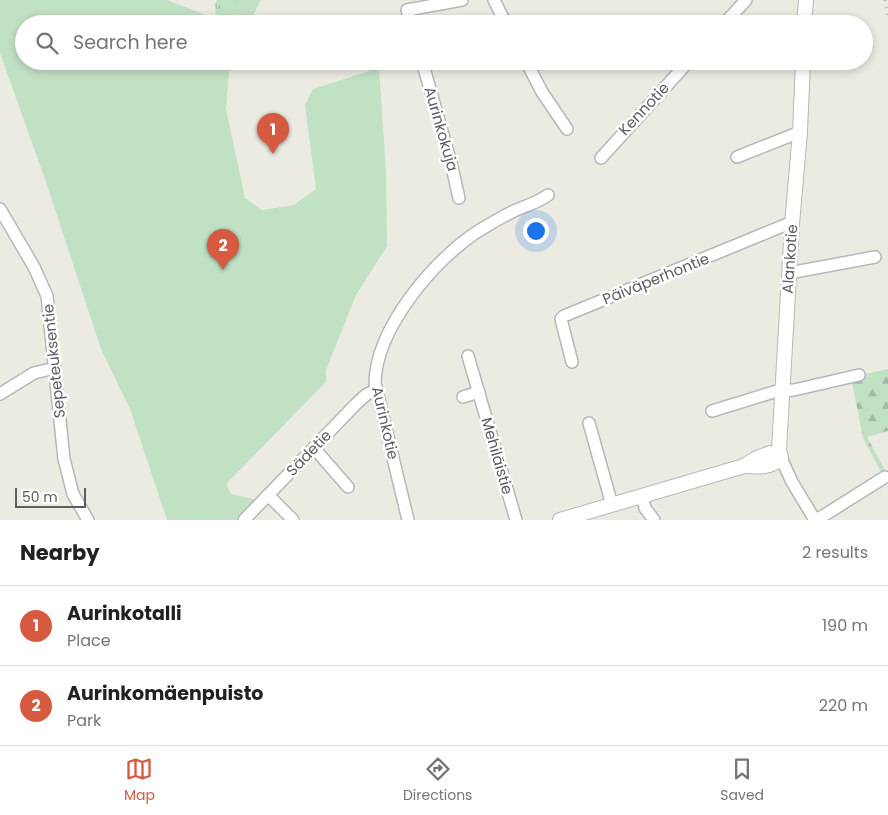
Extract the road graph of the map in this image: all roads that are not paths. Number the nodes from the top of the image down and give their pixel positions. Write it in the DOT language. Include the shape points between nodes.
graph roads {
  1 [pos="462,0"];
  2 [pos="494,0"];
  3 [pos="746,0"];
  4 [pos="806,0"];
  5 [pos="408,15"];
  6 [pos="502,15"];
  7 [pos="732,15"];
  8 [pos="805,15"];
  9 [pos="425,70"];
  10 [pos="531,70"];
  11 [pos="681,70"];
  12 [pos="803,70"];
  13 [pos="567,129"];
  14 [pos="800,132"];
  15 [pos="737,157"];
  16 [pos="601,158"];
  17 [pos="548,194"];
  18 [pos="459,198"];
  19 [pos="0,209"];
  20 [pos="792,224"];
  21 [pos="875,257"];
  22 [pos="789,273"];
  23 [pos="468,356"];
  24 [pos="572,362"];
  25 [pos="55,368"];
  26 [pos="859,375"];
  27 [pos="377,390"];
  28 [pos="783,390"];
  29 [pos="479,392"];
  30 [pos="0,394"];
  31 [pos="463,397"];
  32 [pos="712,411"];
  33 [pos="589,423"];
  34 [pos="314,448"];
  35 [pos="780,458"];
  36 [pos="885,476"];
  37 [pos="348,487"];
  38 [pos="268,495"];
  39 [pos="642,496"];
  40 [pos="612,505"];
  41 [pos="88,520"];
  42 [pos="244,520"];
  43 [pos="293,520"];
  44 [pos="408,520"];
  45 [pos="516,520"];
  46 [pos="560,520"];
  47 [pos="654,520"];
  48 [pos="815,520"];
  1 -- 5 [label="street" via="407,10"];
  2 -- 6 [label="street"];
  3 -- 7 [label="street"];
  4 -- 8 [label="street"];
  9 -- 18 [label="street, Aurinkokuja"];
  10 -- 13 [label="street"];
  11 -- 16 [label="street, Kennotie"];
  12 -- 14 [label="street, Alankotie"];
  14 -- 15 [label="street"];
  14 -- 20 [label="street, Alankotie"];
  17 -- 27 [label="street, Aurinkotie" via="478,232 425,277 408,299 385,342 375,370"];
  19 -- 25 [label="street, Sepeteuksentie" via="47,296"];
  20 -- 22 [label="street, Alankotie"];
  20 -- 24 [label="street, Päiväperhontie" via="564,316 562,327"];
  21 -- 22 [label="street"];
  22 -- 28 [label="street, Alankotie"];
  23 -- 29 [label="street, Mehiläistie"];
  25 -- 30 [label="street" via="34,373"];
  25 -- 41 [label="street, Sepeteuksentie" via="66,467 73,494"];
  26 -- 28 [label="street"];
  27 -- 34 [label="street, Sädetie" via="366,394"];
  27 -- 44 [label="street, Aurinkotie"];
  28 -- 32 [label="street"];
  28 -- 35 [label="street, Alankotie"];
  29 -- 31 [label="street"];
  29 -- 45 [label="street, Mehiläistie"];
  33 -- 40 [label="street"];
  34 -- 37 [label="street"];
  34 -- 38 [label="street, Sädetie"];
  35 -- 39 [label="street" via="770,453 744,466"];
  35 -- 48 [label="street"];
  36 -- 48 [label="street"];
  38 -- 42 [label="street, Sädetie"];
  38 -- 43 [label="street"];
  39 -- 40 [label="street"];
  39 -- 47 [label="street"];
  40 -- 46 [label="street"];
}
